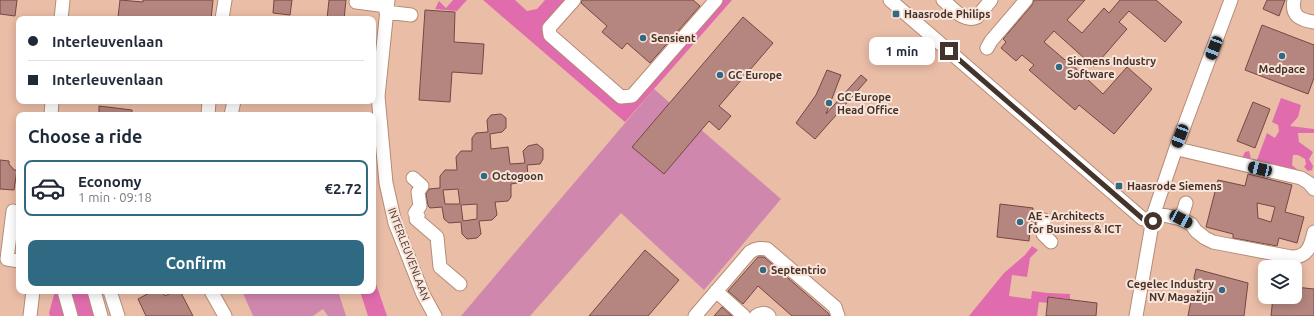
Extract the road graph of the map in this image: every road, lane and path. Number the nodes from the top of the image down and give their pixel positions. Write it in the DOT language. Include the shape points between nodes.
graph roads {
  1 [pos="63,0"];
  2 [pos="225,0"];
  3 [pos="574,0"];
  4 [pos="716,0"];
  5 [pos="890,0"];
  6 [pos="943,0"];
  7 [pos="991,0"];
  8 [pos="1026,0"];
  9 [pos="1231,0"];
  10 [pos="1294,0"];
  11 [pos="356,2"];
  12 [pos="387,6"];
  13 [pos="410,15"];
  14 [pos="61,16"];
  15 [pos="222,16"];
  16 [pos="1314,22"];
  17 [pos="987,48"];
  18 [pos="376,88"];
  19 [pos="376,104"];
  20 [pos="1176,148"];
  21 [pos="413,178"];
  22 [pos="1314,189"];
  23 [pos="1186,203"];
  24 [pos="11,210"];
  25 [pos="1154,217"];
  26 [pos="1181,219"];
  27 [pos="1044,220"];
  28 [pos="1314,232"];
  29 [pos="1051,242"];
  30 [pos="16,260"];
  31 [pos="460,284"];
  32 [pos="716,291"];
  33 [pos="33,294"];
  34 [pos="65,294"];
  35 [pos="95,294"];
  36 [pos="111,294"];
  37 [pos="213,294"];
  38 [pos="30,316"];
  39 [pos="71,316"];
  40 [pos="101,316"];
  41 [pos="118,316"];
  42 [pos="225,316"];
  43 [pos="435,316"];
  44 [pos="695,316"];
  45 [pos="744,316"];
  46 [pos="756,316"];
  47 [pos="769,316"];
  48 [pos="838,316"];
  49 [pos="1136,316"];
  1 -- 14 [label="street"];
  2 -- 15 [label="street"];
  3 -- 4 [label="street" via="550,28 550,35 621,97 632,96"];
  5 -- 25 [label="street" via="1143,219"];
  6 -- 7 [label="street" via="967,19 977,17"];
  8 -- 17 [label="street"];
  9 -- 20 [label="street"];
  10 -- 16 [label="street" via="1292,7 1295,14 1302,20"];
  11 -- 12 [label="street"];
  12 -- 13 [label="street"];
  12 -- 18 [label="street, INTERLEUVENLAAN"];
  19 -- 43 [label="street, INTERLEUVENLAAN" via="391,209 423,294"];
  20 -- 22 [label="street" via="1301,178"];
  20 -- 25 [label="street"];
  21 -- 31 [label="street" via="422,186 418,192 420,206 415,213 418,216 416,219 437,237 440,267"];
  23 -- 26 [label="street"];
  24 -- 30 [label="street" via="7,259"];
  25 -- 26 [label="street"];
  25 -- 49 [label="street"];
  26 -- 28 [label="street" via="1213,242 1298,257 1304,255 1308,249"];
  27 -- 29 [label="street" via="1043,234"];
  32 -- 44 [label="street"];
  32 -- 45 [label="street"];
  32 -- 48 [label="street" via="750,252 755,248 767,249 835,307"];
  33 -- 38 [label="street"];
  34 -- 39 [label="street"];
  35 -- 40 [label="street"];
  36 -- 41 [label="street"];
  37 -- 42 [label="street"];
  46 -- 47 [label="street" via="761,313"];
}
